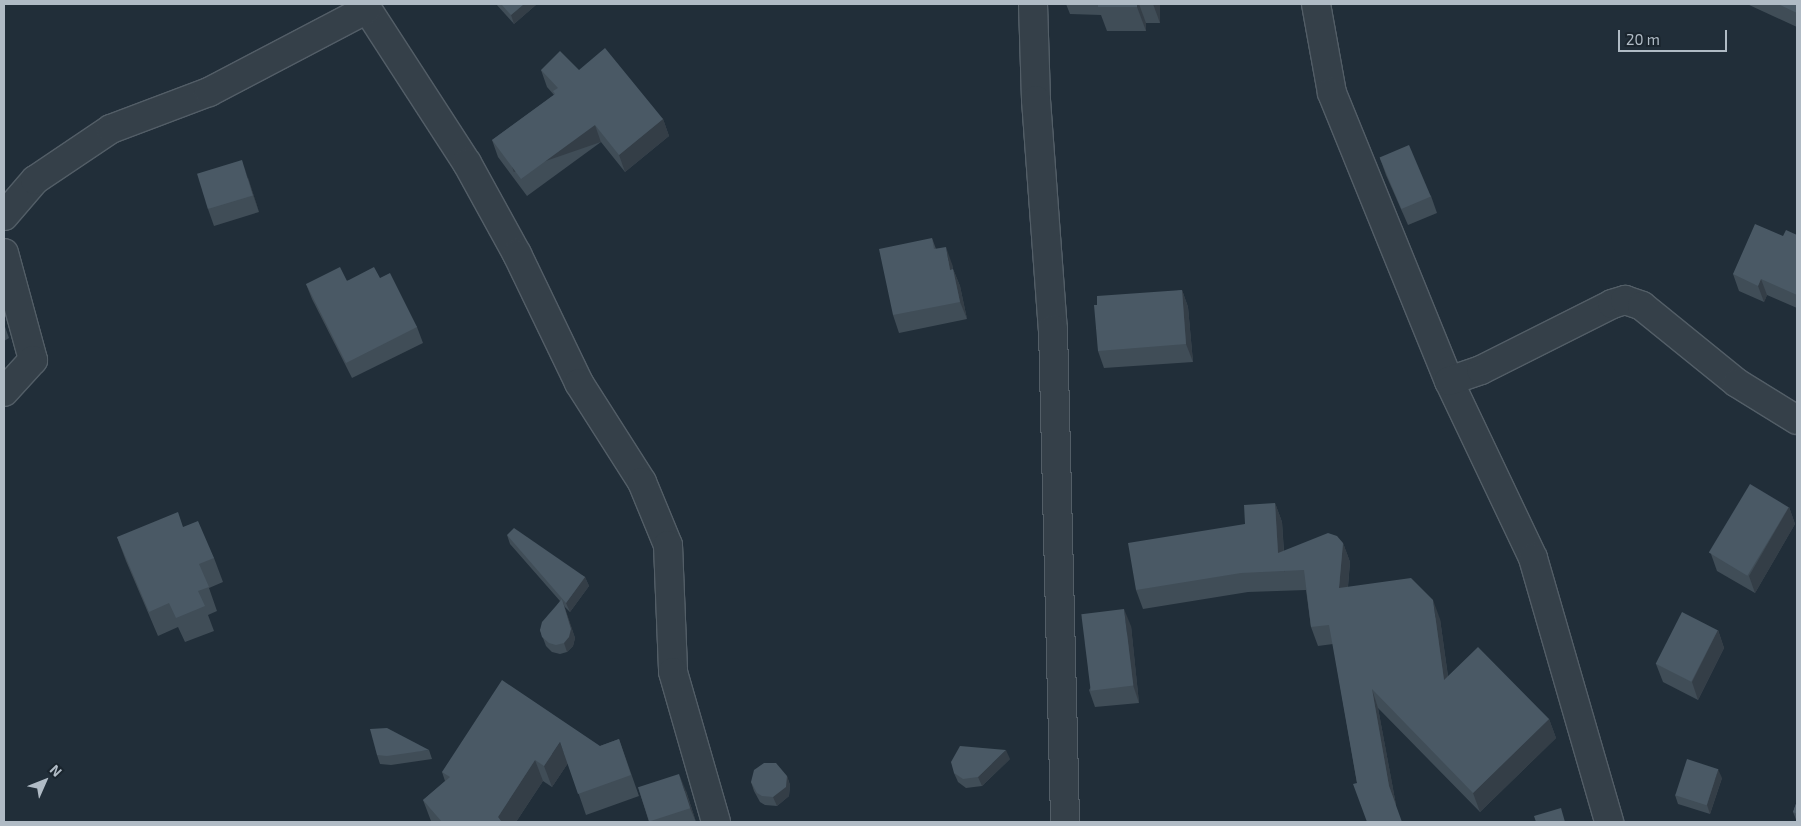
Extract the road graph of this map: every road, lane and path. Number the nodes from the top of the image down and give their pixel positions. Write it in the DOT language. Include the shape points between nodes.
graph roads {
  1 [pos="1033,4"];
  2 [pos="1316,4"];
  3 [pos="366,6"];
  4 [pos="4,216"];
  5 [pos="4,253"];
  6 [pos="1449,381"];
  7 [pos="4,392"];
  8 [pos="1797,420"];
  9 [pos="716,822"];
  10 [pos="1065,822"];
  11 [pos="1609,822"];
  1 -- 10 [label="street" via="1036,100 1053,329"];
  2 -- 6 [label="street" via="1332,93"];
  3 -- 4 [label="street" via="209,92 111,129 35,180"];
  3 -- 9 [label="street" via="467,163 517,254 579,383 642,482 668,544 673,672"];
  5 -- 7 [label="street" via="33,360"];
  6 -- 8 [label="street" via="1481,370 1625,300 1642,306 1737,383"];
  6 -- 11 [label="street" via="1533,558"];
}
